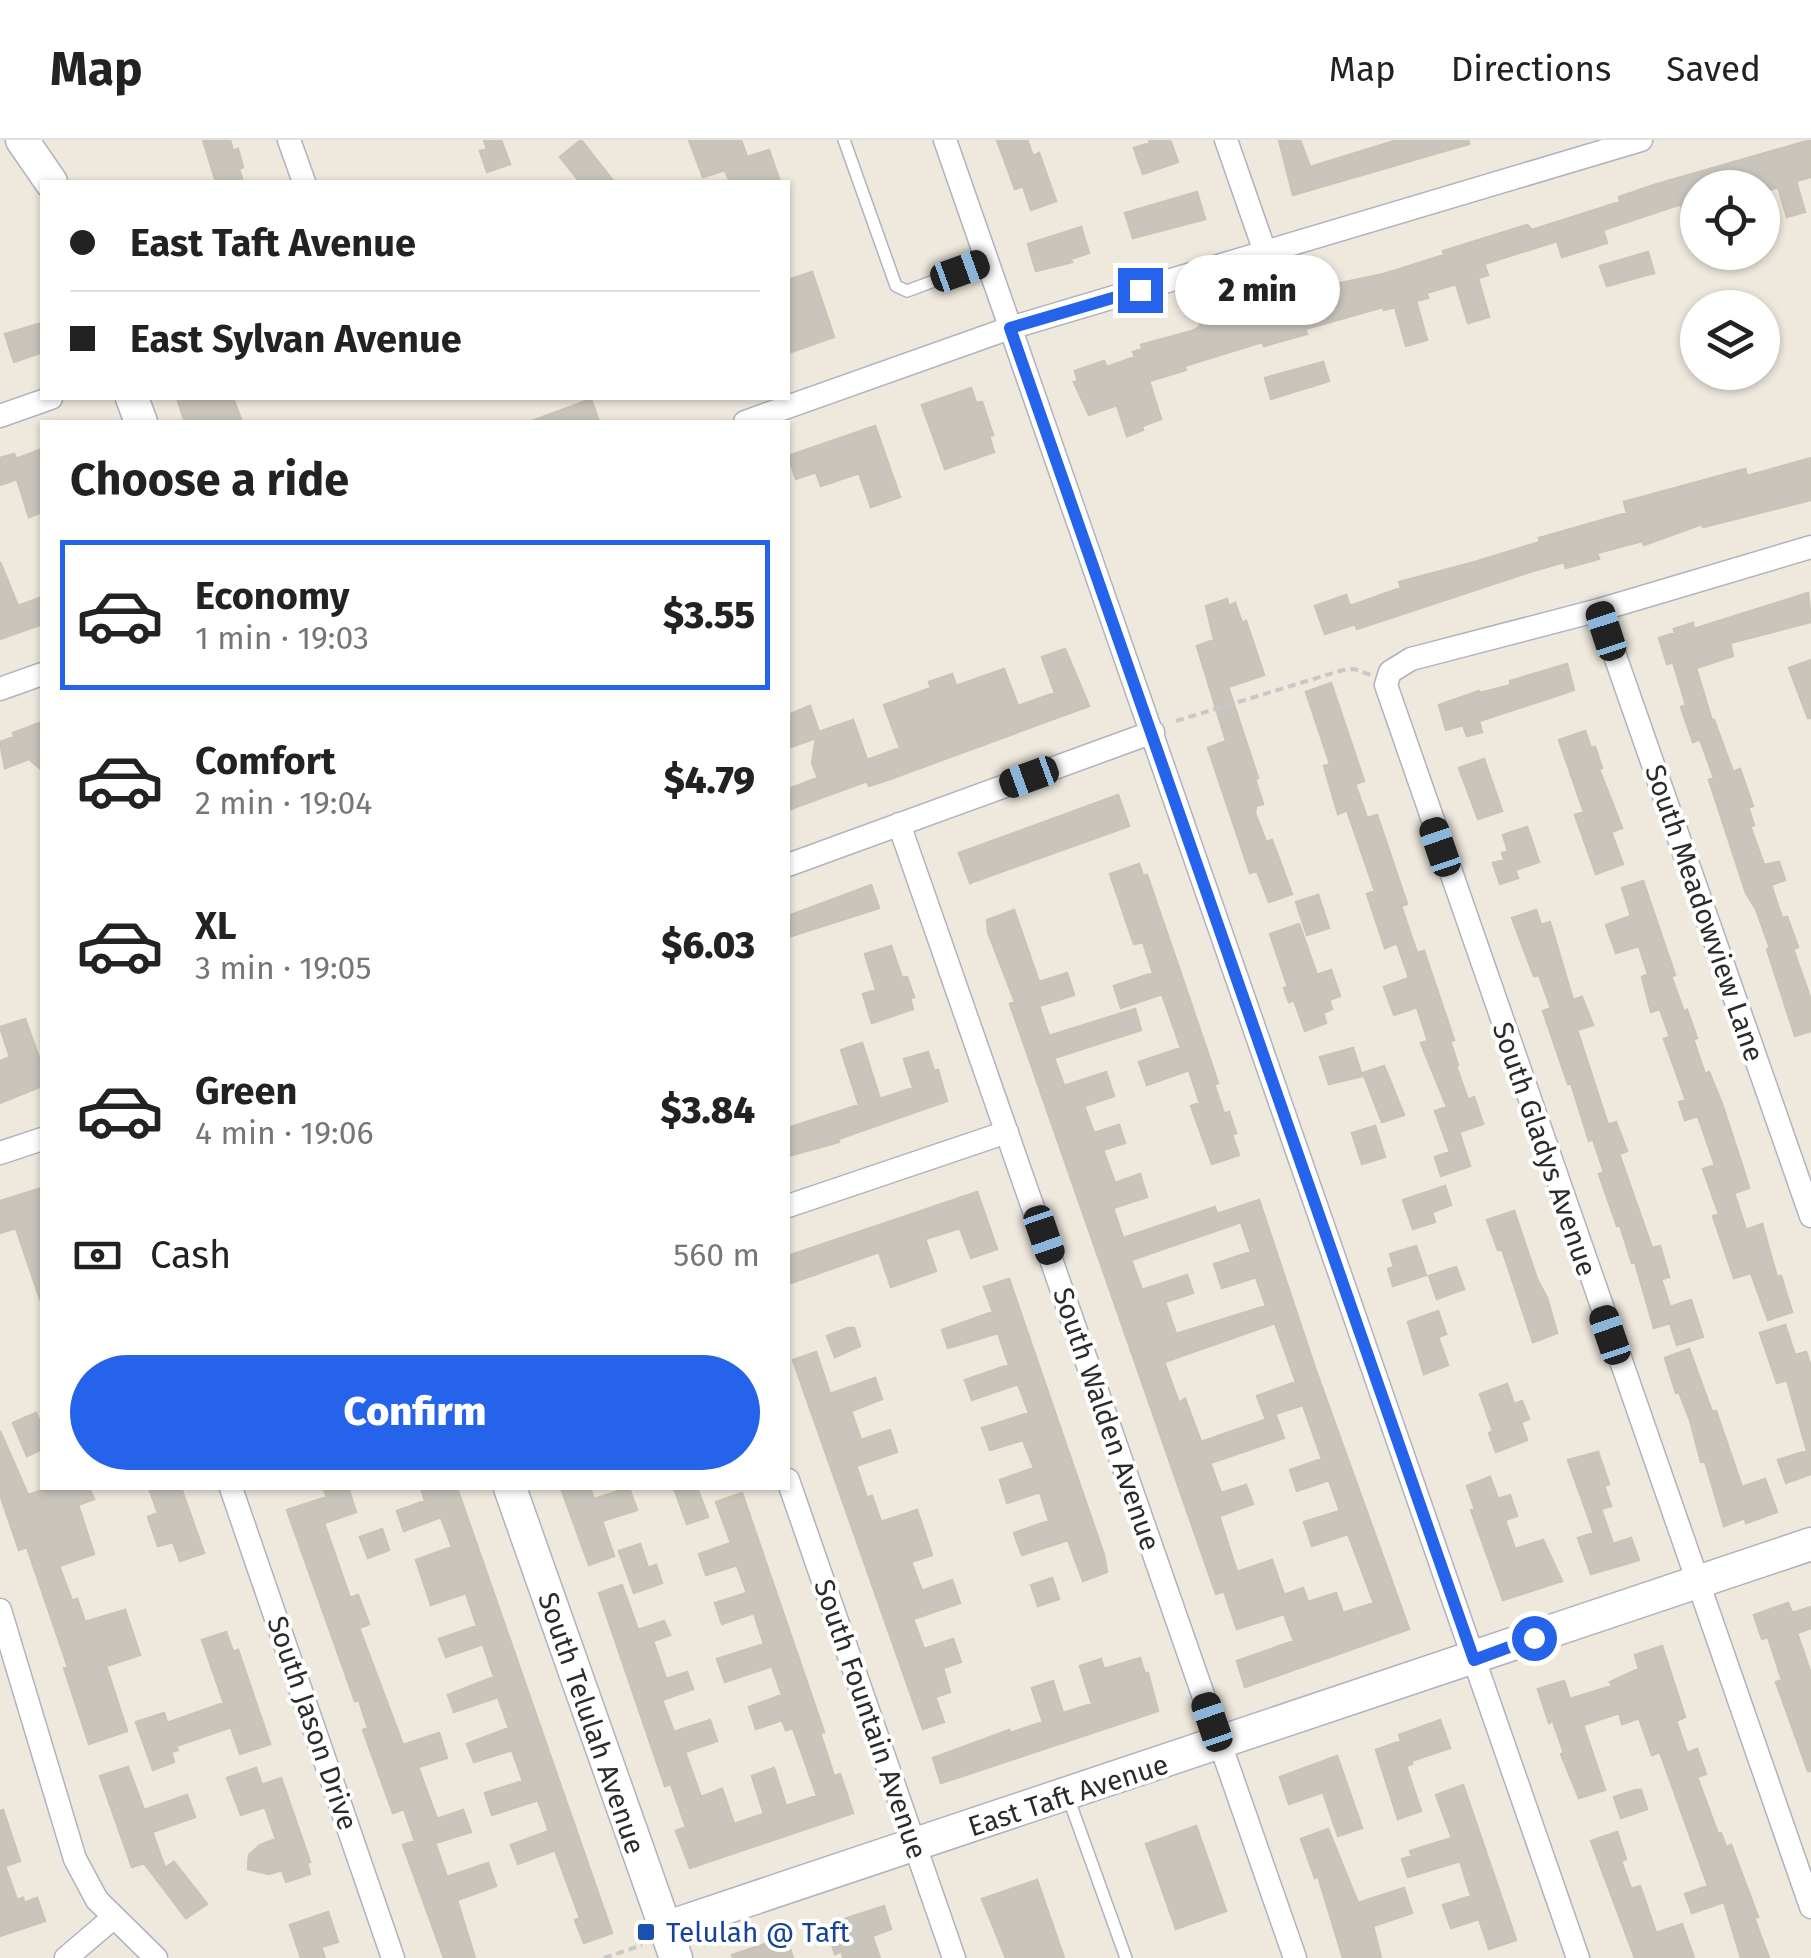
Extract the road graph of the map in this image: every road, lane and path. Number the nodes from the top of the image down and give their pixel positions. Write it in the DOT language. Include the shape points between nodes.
graph roads {
  1 [pos="22,140"];
  2 [pos="289,140"];
  3 [pos="844,140"];
  4 [pos="945,140"];
  5 [pos="1226,140"];
  6 [pos="1642,140"];
  7 [pos="50,180"];
  8 [pos="303,180"];
  9 [pos="1265,252"];
  10 [pos="988,261"];
  11 [pos="1010,328"];
  12 [pos="45,400"];
  13 [pos="0,416"];
  14 [pos="751,420"];
  15 [pos="1811,547"];
  16 [pos="1599,610"];
  17 [pos="40,675"];
  18 [pos="1388,676"];
  19 [pos="0,689"];
  20 [pos="1176,721"];
  21 [pos="1153,732"];
  22 [pos="899,824"];
  23 [pos="790,864"];
  24 [pos="1008,1132"];
  25 [pos="40,1140"];
  26 [pos="0,1152"];
  27 [pos="790,1205"];
  28 [pos="1811,1216"];
  29 [pos="790,1486"];
  30 [pos="232,1490"];
  31 [pos="511,1490"];
  32 [pos="1811,1544"];
  33 [pos="1698,1582"];
  34 [pos="0,1610"];
  35 [pos="1474,1660"];
  36 [pos="1220,1744"];
  37 [pos="1068,1796"];
  38 [pos="915,1845"];
  39 [pos="1811,1908"];
  40 [pos="113,1918"];
  41 [pos="661,1944"];
  42 [pos="66,1958"];
  43 [pos="156,1958"];
  44 [pos="394,1958"];
  45 [pos="604,1958"];
  46 [pos="954,1958"];
  47 [pos="1126,1958"];
  48 [pos="1295,1958"];
  49 [pos="1578,1958"];
  1 -- 7 [label="street"];
  2 -- 8 [label="street"];
  3 -- 10 [label="lane" via="896,286 907,290"];
  4 -- 10 [label="street"];
  5 -- 9 [label="street"];
  6 -- 9 [label="street"];
  9 -- 11 [label="street"];
  10 -- 11 [label="street"];
  11 -- 14 [label="street"];
  11 -- 21 [label="street"];
  12 -- 13 [label="street"];
  15 -- 16 [label="street"];
  16 -- 18 [label="street" via="1411,659"];
  16 -- 28 [label="street, South Meadowview Lane"];
  17 -- 19 [label="street"];
  18 -- 20 [label="path" via="1343,670"];
  18 -- 33 [label="street, South Gladys Avenue" via="1388,696"];
  21 -- 22 [label="street"];
  21 -- 35 [label="street"];
  22 -- 23 [label="street"];
  22 -- 24 [label="street, South Walden Avenue"];
  24 -- 27 [label="street"];
  24 -- 36 [label="street, South Walden Avenue"];
  25 -- 26 [label="street"];
  29 -- 38 [label="street, South Fountain Avenue"];
  30 -- 44 [label="street, South Jason Drive"];
  31 -- 41 [label="street, South Telulah Avenue"];
  32 -- 33 [label="street, East Taft Avenue"];
  33 -- 35 [label="street, East Taft Avenue"];
  33 -- 39 [label="street, South Gladys Avenue"];
  34 -- 40 [label="street" via="70,1848"];
  35 -- 36 [label="street, East Taft Avenue"];
  35 -- 49 [label="street"];
  36 -- 37 [label="street, East Taft Avenue"];
  36 -- 48 [label="street, South Walden Avenue"];
  37 -- 38 [label="street, East Taft Avenue"];
  37 -- 47 [label="lane"];
  38 -- 41 [label="street, East Taft Avenue"];
  38 -- 46 [label="street, South Fountain Avenue"];
  40 -- 42 [label="street"];
  40 -- 43 [label="street"];
  41 -- 45 [label="path"];
}
